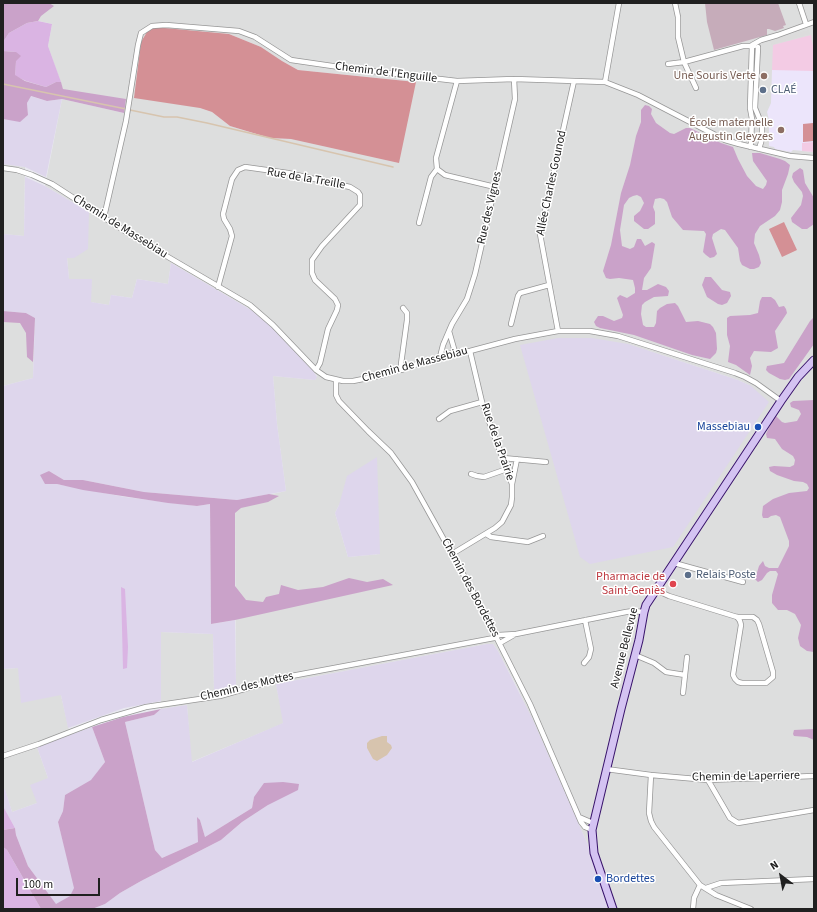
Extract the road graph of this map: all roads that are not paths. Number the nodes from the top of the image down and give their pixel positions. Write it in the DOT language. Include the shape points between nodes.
graph roads {
  1 [pos="612,3"];
  2 [pos="675,3"];
  3 [pos="799,3"];
  4 [pos="619,4"];
  5 [pos="814,22"];
  6 [pos="806,24"];
  7 [pos="755,46"];
  8 [pos="684,62"];
  9 [pos="668,64"];
  10 [pos="514,79"];
  11 [pos="457,81"];
  12 [pos="574,81"];
  13 [pos="605,82"];
  14 [pos="696,88"];
  15 [pos="758,118"];
  16 [pos="752,119"];
  17 [pos="750,147"];
  18 [pos="759,149"];
  19 [pos="814,158"];
  20 [pos="3,168"];
  21 [pos="437,169"];
  22 [pos="495,187"];
  23 [pos="104,216"];
  24 [pos="419,223"];
  25 [pos="549,286"];
  26 [pos="218,287"];
  27 [pos="403,308"];
  28 [pos="511,324"];
  29 [pos="449,331"];
  30 [pos="558,331"];
  31 [pos="470,350"];
  32 [pos="456,352"];
  33 [pos="440,357"];
  34 [pos="814,360"];
  35 [pos="316,370"];
  36 [pos="402,370"];
  37 [pos="336,380"];
  38 [pos="781,401"];
  39 [pos="482,402"];
  40 [pos="439,419"];
  41 [pos="503,458"];
  42 [pos="517,459"];
  43 [pos="546,462"];
  44 [pos="507,469"];
  45 [pos="470,474"];
  46 [pos="512,484"];
  47 [pos="486,534"];
  48 [pos="543,536"];
  49 [pos="452,554"];
  50 [pos="674,563"];
  51 [pos="743,582"];
  52 [pos="656,590"];
  53 [pos="644,612"];
  54 [pos="737,616"];
  55 [pos="585,620"];
  56 [pos="516,634"];
  57 [pos="496,637"];
  58 [pos="500,643"];
  59 [pos="635,655"];
  60 [pos="687,657"];
  61 [pos="584,663"];
  62 [pos="685,675"];
  63 [pos="683,693"];
  64 [pos="3,756"];
  65 [pos="606,769"];
  66 [pos="651,775"];
  67 [pos="814,776"];
  68 [pos="708,780"];
  69 [pos="814,810"];
  70 [pos="593,826"];
  71 [pos="814,879"];
  72 [pos="700,885"];
  73 [pos="706,888"];
  74 [pos="613,909"];
  75 [pos="693,909"];
  76 [pos="751,909"];
  1 -- 4 [label="street"];
  2 -- 8 [label="street" via="678,38"];
  3 -- 6 [label="street"];
  4 -- 13 [label="street"];
  5 -- 6 [label="street"];
  6 -- 7 [label="street" via="761,40"];
  7 -- 8 [label="street" via="744,46"];
  7 -- 15 [label="street" via="755,108"];
  7 -- 16 [label="street" via="750,108"];
  8 -- 9 [label="street"];
  8 -- 14 [label="street"];
  10 -- 11 [label="street, Chemin de l'Enguille"];
  10 -- 12 [label="street, Chemin de l'Enguille"];
  10 -- 22 [label="street, Rue des Vignes" via="515,99"];
  11 -- 21 [label="street" via="436,158"];
  11 -- 23 [label="street, Chemin de l'Enguille" via="291,60 255,37 239,31 152,26 141,33 126,121"];
  12 -- 13 [label="street, Chemin de l'Enguille"];
  12 -- 25 [label="street, Allée Charles Gounod" via="540,234"];
  13 -- 17 [label="street, Chemin de l'Enguille" via="638,95 725,140"];
  15 -- 16 [label="street"];
  15 -- 18 [label="street" via="762,125"];
  16 -- 17 [label="street"];
  17 -- 18 [label="street, Chemin de l'Enguille"];
  18 -- 19 [label="street, Chemin de l'Enguille"];
  20 -- 23 [label="street, Chemin de Massebiau" via="17,170 52,184"];
  21 -- 22 [label="street" via="445,175"];
  21 -- 24 [label="street" via="431,177"];
  22 -- 29 [label="street, Rue des Vignes" via="471,289"];
  23 -- 26 [label="street, Chemin de Massebiau"];
  25 -- 28 [label="street" via="520,293"];
  25 -- 30 [label="street, Allée Charles Gounod"];
  26 -- 35 [label="street, Chemin de Massebiau" via="261,314"];
  26 -- 35 [label="street, Rue de la Treille" via="232,236 224,219 224,210 232,179 238,170 245,167 288,173 350,187 358,192 360,205 312,260 315,280 338,305"];
  27 -- 36 [label="street" via="407,313 407,320 400,364"];
  29 -- 32 [label="street"];
  29 -- 33 [label="street, Rue des Vignes"];
  30 -- 31 [label="street, Chemin de Massebiau"];
  30 -- 38 [label="street, Chemin de Massebiau" via="590,331 618,336 745,377"];
  31 -- 32 [label="street, Chemin de Massebiau"];
  31 -- 39 [label="street, Rue de la Prairie"];
  32 -- 33 [label="street, Chemin de Massebiau"];
  33 -- 36 [label="street, Chemin de Massebiau"];
  34 -- 38 [label="main road, Avenue Bellevue"];
  35 -- 37 [label="street, Chemin de Massebiau"];
  36 -- 37 [label="street, Chemin de Massebiau" via="353,381"];
  37 -- 49 [label="street, Chemin des Bordettes" via="336,395 339,401 400,464"];
  38 -- 50 [label="main road, Avenue Bellevue"];
  39 -- 40 [label="street" via="450,411"];
  39 -- 41 [label="street, Rue de la Prairie"];
  41 -- 42 [label="street"];
  41 -- 44 [label="street, Rue de la Prairie"];
  42 -- 43 [label="street"];
  42 -- 46 [label="street"];
  44 -- 45 [label="street" via="484,477"];
  44 -- 46 [label="street, Rue de la Prairie"];
  46 -- 47 [label="street, Rue de la Prairie" via="511,505 507,514 502,522"];
  47 -- 48 [label="street" via="491,538 528,542"];
  47 -- 49 [label="street, Rue de la Prairie"];
  49 -- 57 [label="street, Chemin des Bordettes"];
  50 -- 51 [label="street"];
  50 -- 52 [label="main road, Avenue Bellevue"];
  52 -- 53 [label="main road, Avenue Bellevue"];
  52 -- 54 [label="street"];
  53 -- 55 [label="street" via="633,611"];
  53 -- 59 [label="main road, Avenue Bellevue"];
  54 -- 54 [label="street" via="753,617 759,624 773,672 773,677 766,683 742,683 734,680 741,625"];
  55 -- 56 [label="street"];
  55 -- 61 [label="street" via="591,649 590,657"];
  56 -- 57 [label="street, Chemin des Mottes"];
  56 -- 58 [label="street"];
  57 -- 58 [label="street, Chemin des Bordettes"];
  57 -- 64 [label="street, Chemin des Mottes" via="286,677 220,696 125,712"];
  58 -- 70 [label="street, Chemin des Bordettes" via="536,716 581,822 585,827"];
  59 -- 62 [label="street" via="654,663 666,672"];
  59 -- 65 [label="main road, Avenue Bellevue"];
  60 -- 62 [label="street"];
  62 -- 63 [label="street"];
  65 -- 66 [label="street, Chemin de Laperriere"];
  65 -- 70 [label="main road, Avenue Bellevue"];
  66 -- 68 [label="street, Chemin de Laperriere"];
  66 -- 72 [label="street" via="651,821"];
  67 -- 68 [label="street, Chemin de Laperriere"];
  68 -- 69 [label="street" via="730,818 738,823"];
  70 -- 74 [label="main road, Avenue Bellevue" via="594,853"];
  71 -- 73 [label="street" via="721,883"];
  72 -- 73 [label="street"];
  72 -- 75 [label="street" via="694,898"];
  73 -- 76 [label="street" via="716,895"];
}
